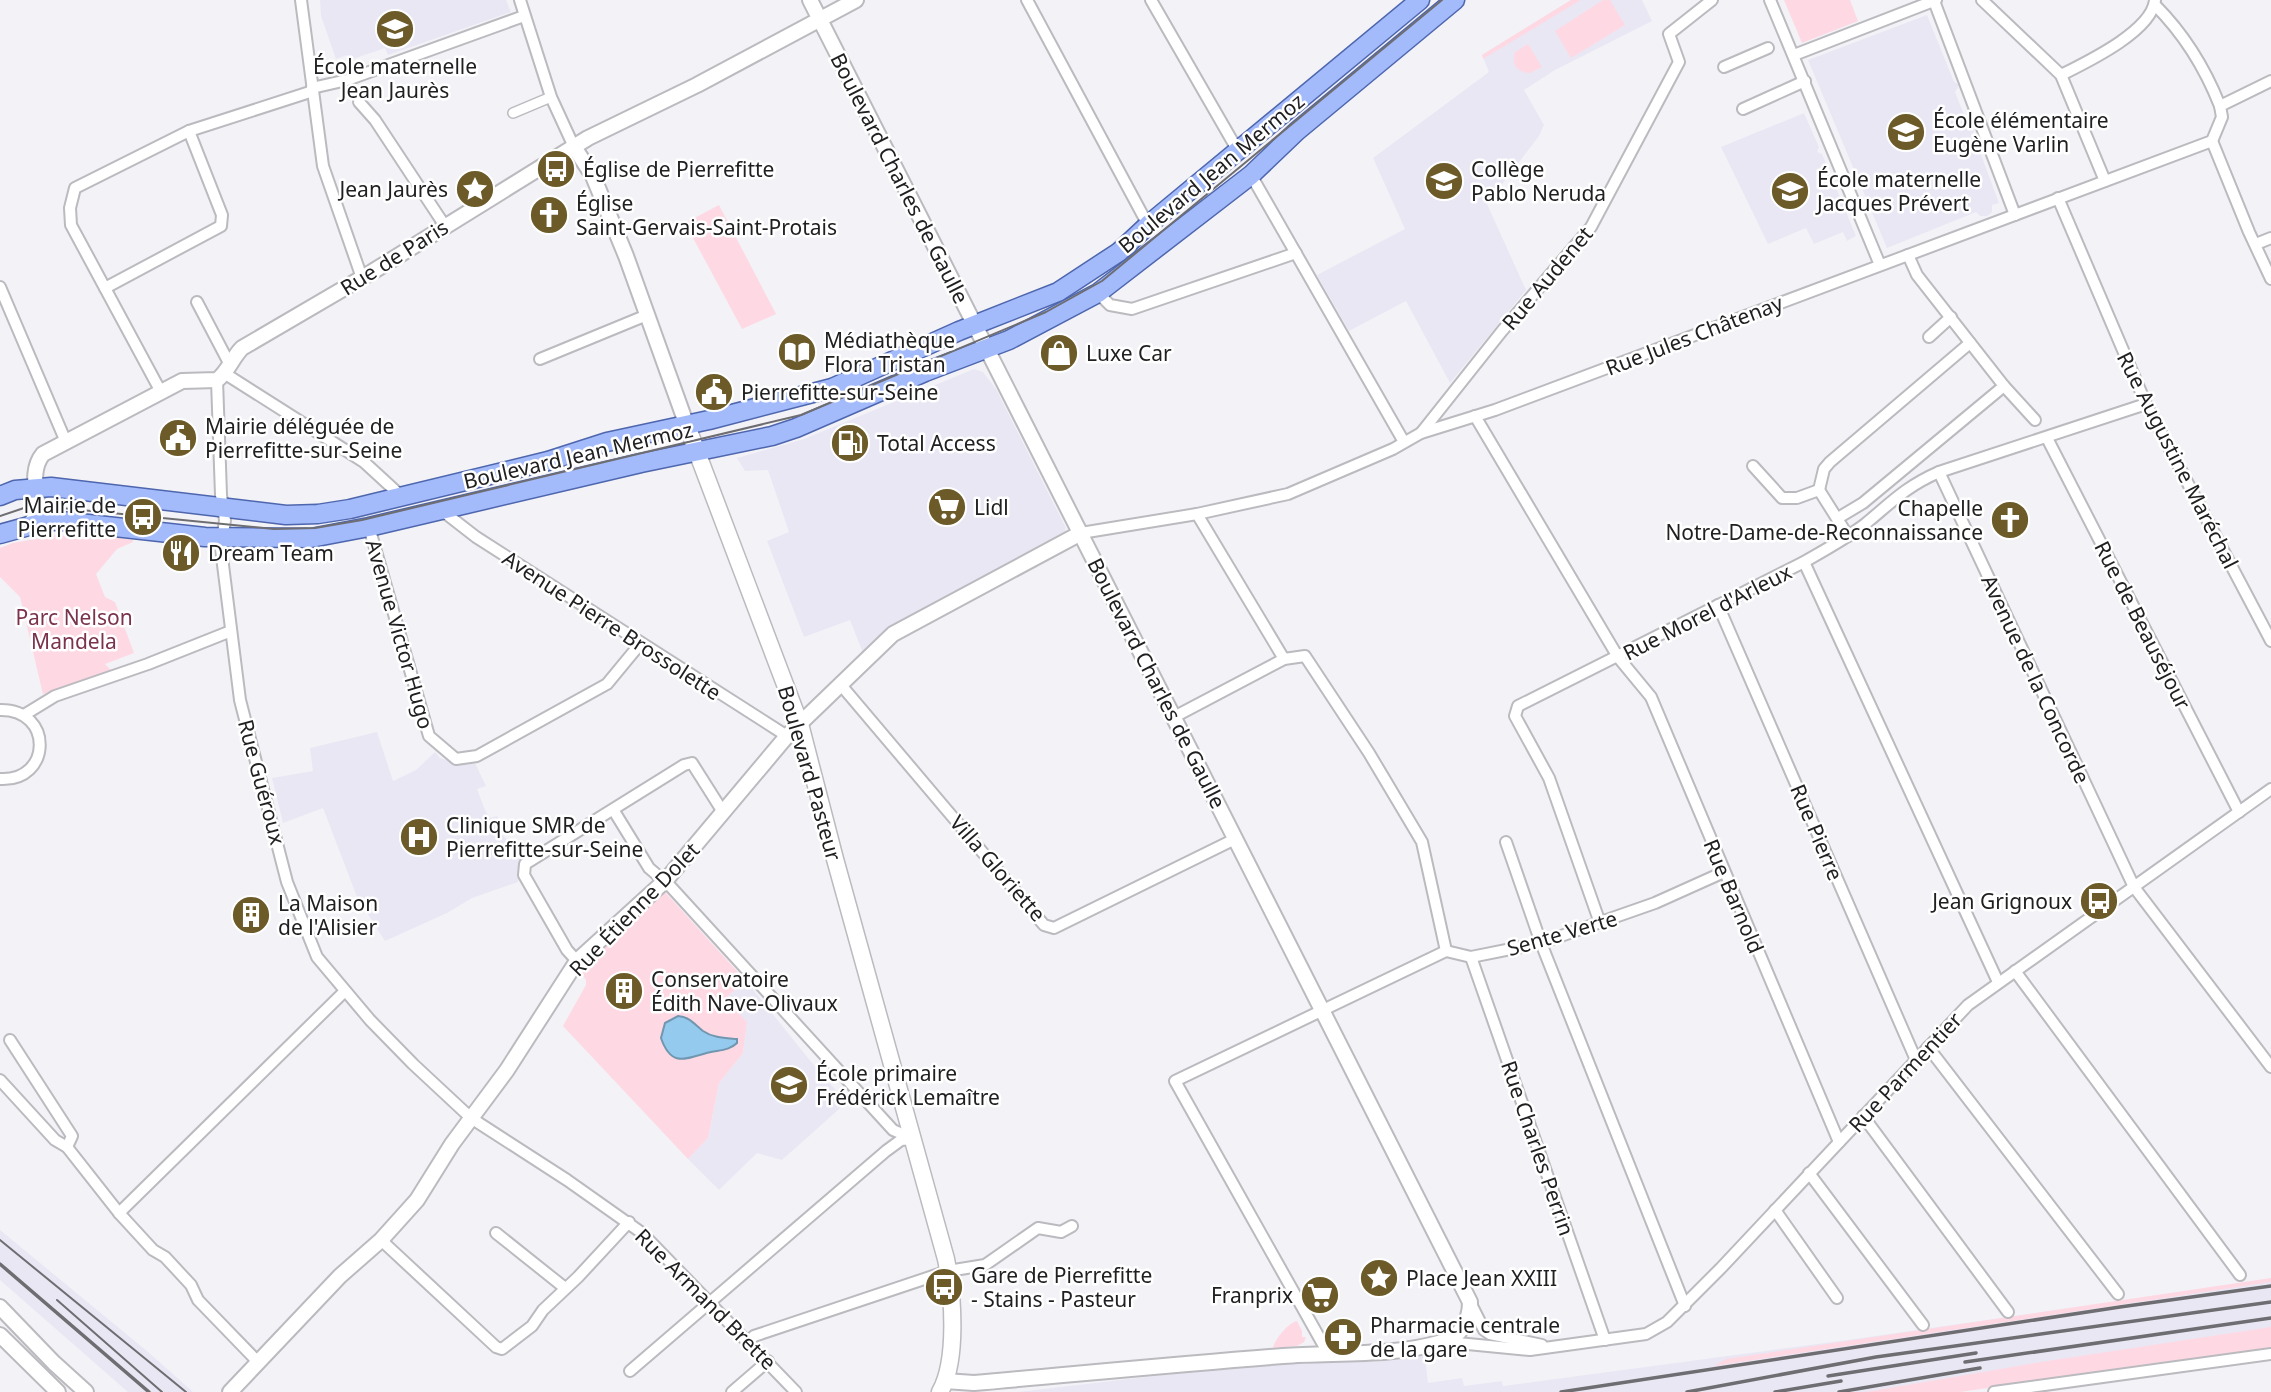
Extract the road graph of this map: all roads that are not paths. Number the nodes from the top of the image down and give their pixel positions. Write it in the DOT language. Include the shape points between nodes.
graph roads {
  1 [pos="301,0"];
  2 [pos="520,0"];
  3 [pos="810,0"];
  4 [pos="856,0"];
  5 [pos="1027,0"];
  6 [pos="1151,0"];
  7 [pos="1420,0"];
  8 [pos="1455,0"];
  9 [pos="1712,0"];
  10 [pos="1770,0"];
  11 [pos="1935,0"];
  12 [pos="1982,0"];
  13 [pos="2155,2"];
  14 [pos="524,16"];
  15 [pos="820,19"];
  16 [pos="1787,40"];
  17 [pos="1794,55"];
  18 [pos="1724,67"];
  19 [pos="2061,75"];
  20 [pos="347,80"];
  21 [pos="1805,80"];
  22 [pos="2271,81"];
  23 [pos="313,89"];
  24 [pos="551,97"];
  25 [pos="2220,106"];
  26 [pos="1743,109"];
  27 [pos="513,113"];
  28 [pos="189,131"];
  29 [pos="2212,141"];
  30 [pos="574,147"];
  31 [pos="1238,151"];
  32 [pos="1251,175"];
  33 [pos="2105,181"];
  34 [pos="2058,198"];
  35 [pos="2015,215"];
  36 [pos="1148,225"];
  37 [pos="445,226"];
  38 [pos="2271,238"];
  39 [pos="2256,244"];
  40 [pos="1296,253"];
  41 [pos="1908,255"];
  42 [pos="1880,265"];
  43 [pos="362,278"];
  44 [pos="2271,279"];
  45 [pos="0,287"];
  46 [pos="105,288"];
  47 [pos="1098,293"];
  48 [pos="197,302"];
  49 [pos="647,315"];
  50 [pos="1951,317"];
  51 [pos="974,326"];
  52 [pos="1928,337"];
  53 [pos="1970,343"];
  54 [pos="987,350"];
  55 [pos="540,359"];
  56 [pos="223,372"];
  57 [pos="2004,386"];
  58 [pos="161,392"];
  59 [pos="2146,404"];
  60 [pos="1475,416"];
  61 [pos="2035,421"];
  62 [pos="687,423"];
  63 [pos="1421,433"];
  64 [pos="2047,438"];
  65 [pos="66,442"];
  66 [pos="1404,442"];
  67 [pos="698,451"];
  68 [pos="1753,466"];
  69 [pos="1939,472"];
  70 [pos="35,488"];
  71 [pos="1819,490"];
  72 [pos="0,496"];
  73 [pos="401,496"];
  74 [pos="223,506"];
  75 [pos="440,509"];
  76 [pos="1197,514"];
  77 [pos="1838,518"];
  78 [pos="29,525"];
  79 [pos="369,527"];
  80 [pos="1081,533"];
  81 [pos="0,534"];
  82 [pos="1848,536"];
  83 [pos="223,538"];
  84 [pos="1804,562"];
  85 [pos="1718,604"];
  86 [pos="232,631"];
  87 [pos="2271,641"];
  88 [pos="640,644"];
  89 [pos="1618,657"];
  90 [pos="1283,659"];
  91 [pos="841,685"];
  92 [pos="0,710"];
  93 [pos="24,715"];
  94 [pos="1174,717"];
  95 [pos="800,724"];
  96 [pos="787,736"];
  97 [pos="0,779"];
  98 [pos="2271,789"];
  99 [pos="614,811"];
  100 [pos="723,812"];
  101 [pos="2239,812"];
  102 [pos="1235,839"];
  103 [pos="1506,842"];
  104 [pos="1724,872"];
  105 [pos="666,880"];
  106 [pos="2134,887"];
  107 [pos="1600,923"];
  108 [pos="1541,943"];
  109 [pos="1446,951"];
  110 [pos="1471,957"];
  111 [pos="577,961"];
  112 [pos="2015,971"];
  113 [pos="1998,982"];
  114 [pos="345,991"];
  115 [pos="1322,1009"];
  116 [pos="10,1040"];
  117 [pos="1928,1047"];
  118 [pos="1916,1060"];
  119 [pos="2271,1067"];
  120 [pos="0,1080"];
  121 [pos="1863,1116"];
  122 [pos="471,1118"];
  123 [pos="914,1139"];
  124 [pos="1839,1142"];
  125 [pos="67,1147"];
  126 [pos="1809,1173"];
  127 [pos="1775,1210"];
  128 [pos="118,1213"];
  129 [pos="629,1222"];
  130 [pos="1072,1226"];
  131 [pos="496,1233"];
  132 [pos="381,1240"];
  133 [pos="948,1270"];
  134 [pos="2240,1275"];
  135 [pos="565,1288"];
  136 [pos="2118,1294"];
  137 [pos="1837,1298"];
  138 [pos="710,1302"];
  139 [pos="1470,1302"];
  140 [pos="1685,1306"];
  141 [pos="0,1307"];
  142 [pos="2008,1312"];
  143 [pos="1923,1325"];
  144 [pos="0,1335"];
  145 [pos="1605,1340"];
  146 [pos="748,1342"];
  147 [pos="1444,1342"];
  148 [pos="1552,1347"];
  149 [pos="2271,1354"];
  150 [pos="1326,1355"];
  151 [pos="768,1361"];
  152 [pos="258,1362"];
  153 [pos="630,1371"];
  154 [pos="2073,1380"];
  155 [pos="942,1387"];
  156 [pos="58,1392"];
  157 [pos="86,1392"];
  158 [pos="229,1392"];
  159 [pos="732,1392"];
  160 [pos="796,1392"];
  161 [pos="1994,1392"];
  162 [pos="2077,1392"];
  1 -- 23 [label="street"];
  2 -- 14 [label="street"];
  3 -- 15 [label="street, Boulevard Charles de Gaulle"];
  4 -- 15 [label="street, Rue de Paris"];
  5 -- 36 [label="street"];
  6 -- 31 [label="street"];
  7 -- 31 [label="main road, Boulevard Jean Mermoz"];
  8 -- 32 [label="main road, Boulevard Jean Mermoz"];
  9 -- 63 [label="street, Rue Audenet" via="1669,34 1679,62 1591,227"];
  10 -- 16 [label="street"];
  11 -- 17 [label="street"];
  11 -- 35 [label="street"];
  12 -- 19 [label="street"];
  13 -- 19 [label="street" via="2114,48"];
  13 -- 25 [label="street" via="2195,53"];
  14 -- 20 [label="street"];
  14 -- 24 [label="street"];
  15 -- 30 [label="street, Rue de Paris"];
  15 -- 51 [label="street, Boulevard Charles de Gaulle"];
  16 -- 17 [label="street"];
  16 -- 18 [label="street"];
  17 -- 21 [label="street"];
  19 -- 33 [label="street"];
  20 -- 23 [label="street"];
  20 -- 37 [label="street"];
  21 -- 26 [label="street"];
  21 -- 42 [label="street"];
  22 -- 25 [label="street"];
  23 -- 28 [label="street"];
  23 -- 43 [label="street" via="323,166"];
  24 -- 27 [label="street"];
  24 -- 30 [label="street"];
  25 -- 29 [label="street" via="2222,117"];
  28 -- 46 [label="street" via="222,215 221,226"];
  28 -- 46 [label="street" via="75,188 71,225"];
  29 -- 33 [label="street, Rue Jules Châtenay"];
  29 -- 39 [label="street"];
  30 -- 37 [label="street, Rue de Paris"];
  30 -- 49 [label="street, Boulevard Pasteur" via="593,176"];
  31 -- 36 [label="main road, Boulevard Jean Mermoz"];
  32 -- 40 [label="street"];
  32 -- 47 [label="main road, Boulevard Jean Mermoz"];
  33 -- 34 [label="street, Rue Jules Châtenay"];
  34 -- 35 [label="street, Rue Jules Châtenay"];
  34 -- 59 [label="street, Rue Augustine Maréchal"];
  35 -- 41 [label="street, Rue Jules Châtenay"];
  36 -- 51 [label="main road, Boulevard Jean Mermoz" via="1119,252 1058,292"];
  37 -- 43 [label="street, Rue de Paris"];
  38 -- 39 [label="street"];
  39 -- 44 [label="street"];
  40 -- 47 [label="street" via="1132,309 1110,305"];
  40 -- 66 [label="street"];
  41 -- 42 [label="street, Rue Jules Châtenay"];
  41 -- 50 [label="street" via="1917,275"];
  42 -- 60 [label="street, Rue Jules Châtenay"];
  43 -- 56 [label="street, Rue de Paris" via="242,348"];
  45 -- 65 [label="street"];
  46 -- 58 [label="street"];
  47 -- 54 [label="main road, Boulevard Jean Mermoz"];
  48 -- 56 [label="street"];
  49 -- 55 [label="street"];
  49 -- 62 [label="street, Boulevard Pasteur"];
  50 -- 52 [label="street"];
  50 -- 53 [label="street"];
  51 -- 54 [label="street, Boulevard Charles de Gaulle"];
  51 -- 62 [label="main road, Boulevard Jean Mermoz" via="832,388"];
  53 -- 57 [label="street"];
  53 -- 71 [label="street" via="1830,462"];
  54 -- 67 [label="main road, Boulevard Jean Mermoz" via="796,428"];
  54 -- 80 [label="street, Boulevard Charles de Gaulle"];
  56 -- 58 [label="street" via="182,381"];
  56 -- 73 [label="street" via="364,462"];
  56 -- 74 [label="street, Rue Guéroux"];
  57 -- 61 [label="street"];
  57 -- 77 [label="street" via="1863,503"];
  58 -- 65 [label="street"];
  59 -- 64 [label="street"];
  59 -- 87 [label="street, Rue Augustine Maréchal"];
  60 -- 63 [label="street, Rue Jules Châtenay"];
  60 -- 89 [label="street, Rue Barnold"];
  62 -- 67 [label="main road, Boulevard Pasteur"];
  62 -- 73 [label="main road, Boulevard Jean Mermoz"];
  63 -- 66 [label="street, Rue Jules Châtenay"];
  64 -- 69 [label="street"];
  64 -- 101 [label="street, Rue de Beauséjour"];
  65 -- 70 [label="street" via="37,462"];
  66 -- 76 [label="street, Rue Jules Châtenay" via="1288,494"];
  67 -- 75 [label="main road, Boulevard Jean Mermoz"];
  67 -- 95 [label="main road, Boulevard Pasteur"];
  68 -- 71 [label="street" via="1782,498"];
  69 -- 82 [label="street" via="1916,482"];
  69 -- 106 [label="street, Avenue de la Concorde"];
  70 -- 72 [label="main road, Boulevard Jean Mermoz"];
  70 -- 74 [label="main road, Boulevard Jean Mermoz"];
  70 -- 78 [label="street" via="38,514"];
  71 -- 77 [label="street"];
  73 -- 74 [label="main road, Boulevard Jean Mermoz" via="318,514 286,515"];
  74 -- 83 [label="street, Rue Guéroux"];
  75 -- 79 [label="main road, Boulevard Jean Mermoz"];
  75 -- 88 [label="street, Avenue Pierre Brossolette"];
  76 -- 80 [label="street, Rue Jules Châtenay"];
  76 -- 90 [label="street"];
  77 -- 82 [label="street"];
  78 -- 81 [label="main road, Boulevard Jean Mermoz"];
  78 -- 83 [label="main road, Boulevard Jean Mermoz" via="61,521"];
  79 -- 83 [label="main road, Boulevard Jean Mermoz" via="311,538"];
  79 -- 88 [label="street, Avenue Victor Hugo" via="429,736 456,759 477,756 607,684"];
  80 -- 91 [label="street, Rue Étienne Dolet" via="893,634"];
  80 -- 94 [label="street, Boulevard Charles de Gaulle"];
  82 -- 84 [label="street"];
  83 -- 86 [label="street, Rue Guéroux"];
  84 -- 85 [label="street, Rue Morel d'Arleux"];
  84 -- 113 [label="street, Rue Morel d'Arleux"];
  85 -- 89 [label="street, Rue Morel d'Arleux"];
  85 -- 118 [label="street, Rue Pierre"];
  86 -- 93 [label="street" via="51,698"];
  86 -- 114 [label="street, Rue Guéroux" via="240,701 287,882 317,957"];
  88 -- 96 [label="street, Avenue Pierre Brossolette"];
  89 -- 104 [label="street, Rue Barnold" via="1651,697"];
  89 -- 107 [label="street, Rue Morel d'Arleux" via="1518,706 1515,716 1549,778"];
  90 -- 94 [label="street"];
  90 -- 109 [label="street" via="1305,656 1422,842"];
  91 -- 95 [label="street, Rue Étienne Dolet"];
  91 -- 102 [label="street, Villa Gloriette" via="1044,925 1054,928"];
  92 -- 93 [label="street"];
  93 -- 97 [label="street" via="39,737 38,757 24,774"];
  94 -- 102 [label="street, Boulevard Charles de Gaulle"];
  95 -- 96 [label="street, Rue Étienne Dolet"];
  95 -- 123 [label="main road, Boulevard Pasteur"];
  96 -- 100 [label="street, Rue Étienne Dolet"];
  98 -- 101 [label="street, Rue Parmentier"];
  99 -- 100 [label="street" via="692,763"];
  99 -- 105 [label="street" via="649,868"];
  99 -- 111 [label="street" via="526,864 524,875"];
  100 -- 105 [label="street, Rue Étienne Dolet"];
  101 -- 106 [label="street, Rue Parmentier"];
  102 -- 115 [label="street, Boulevard Charles de Gaulle"];
  103 -- 108 [label="street"];
  104 -- 107 [label="street, Sente Verte"];
  104 -- 124 [label="street, Rue Barnold"];
  105 -- 111 [label="street, Rue Étienne Dolet"];
  105 -- 123 [label="street" via="893,1130"];
  106 -- 112 [label="street, Rue Parmentier"];
  106 -- 119 [label="street, Avenue de la Concorde"];
  107 -- 108 [label="street, Sente Verte"];
  108 -- 110 [label="street, Sente Verte"];
  108 -- 140 [label="street"];
  109 -- 110 [label="street, Sente Verte"];
  109 -- 115 [label="street"];
  110 -- 145 [label="street, Rue Charles Perrin"];
  111 -- 122 [label="street, Rue Étienne Dolet" via="508,1070"];
  112 -- 113 [label="street, Rue Parmentier"];
  112 -- 134 [label="street"];
  113 -- 117 [label="street, Rue Parmentier" via="1968,1005"];
  114 -- 122 [label="street, Rue Guéroux"];
  114 -- 128 [label="street"];
  115 -- 139 [label="street, Boulevard Charles de Gaulle"];
  115 -- 150 [label="street" via="1175,1081"];
  116 -- 125 [label="street" via="72,1136"];
  117 -- 118 [label="street, Rue Parmentier"];
  117 -- 136 [label="street"];
  118 -- 121 [label="street, Rue Parmentier"];
  120 -- 125 [label="street" via="55,1140"];
  121 -- 124 [label="street, Rue Parmentier"];
  121 -- 142 [label="street"];
  122 -- 129 [label="street, Rue Armand Brette"];
  122 -- 132 [label="street, Rue Étienne Dolet" via="417,1200"];
  123 -- 133 [label="main road, Boulevard Pasteur"];
  123 -- 138 [label="street" via="901,1140 886,1151"];
  124 -- 126 [label="street, Rue Parmentier"];
  125 -- 128 [label="street"];
  126 -- 127 [label="street, Rue Parmentier"];
  126 -- 143 [label="street"];
  127 -- 137 [label="street"];
  127 -- 140 [label="street, Rue Parmentier"];
  128 -- 152 [label="street" via="165,1257 191,1285 198,1300"];
  129 -- 135 [label="street"];
  129 -- 138 [label="street, Rue Armand Brette"];
  130 -- 133 [label="street" via="1060,1232 1038,1228 985,1265"];
  131 -- 135 [label="street"];
  132 -- 135 [label="street" via="502,1349 531,1326"];
  132 -- 152 [label="street, Rue Étienne Dolet"];
  133 -- 146 [label="street" via="754,1336"];
  133 -- 155 [label="main road, Boulevard Pasteur" via="953,1324"];
  138 -- 146 [label="street, Rue Armand Brette"];
  138 -- 153 [label="street"];
  139 -- 147 [label="street" via="1464,1326"];
  139 -- 148 [label="street, Rue Parmentier" via="1490,1334"];
  140 -- 145 [label="street, Rue Parmentier" via="1646,1334"];
  141 -- 157 [label="street"];
  144 -- 156 [label="street"];
  145 -- 148 [label="street, Rue Parmentier"];
  146 -- 151 [label="street, Rue Armand Brette"];
  147 -- 148 [label="street, Rue Parmentier" via="1519,1350"];
  147 -- 150 [label="street"];
  149 -- 154 [label="street"];
  150 -- 155 [label="street"];
  151 -- 159 [label="street"];
  151 -- 160 [label="street, Rue Armand Brette"];
  152 -- 158 [label="street, Rue Étienne Dolet"];
  154 -- 161 [label="street"];
  154 -- 162 [label="street"];
}
